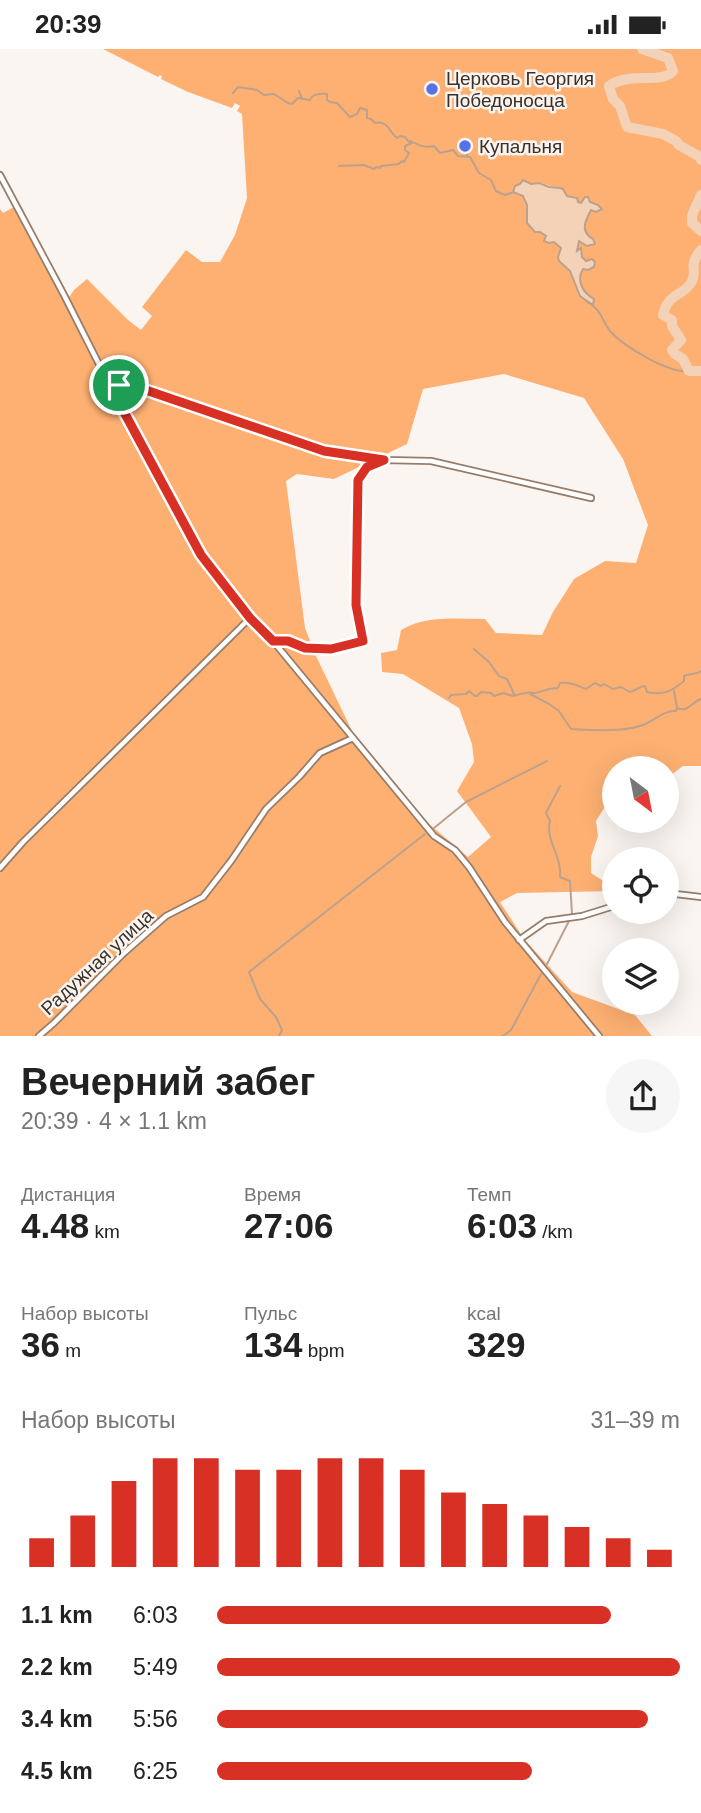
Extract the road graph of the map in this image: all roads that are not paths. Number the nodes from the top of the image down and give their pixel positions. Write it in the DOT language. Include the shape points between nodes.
graph roads {
  1 [pos="0,175"];
  2 [pos="110,386"];
  3 [pos="384,460"];
  4 [pos="591,498"];
  5 [pos="250,618"];
  6 [pos="273,641"];
  7 [pos="353,738"];
  8 [pos="0,868"];
  9 [pos="679,894"];
  10 [pos="701,897"];
  11 [pos="602,910"];
  12 [pos="519,940"];
  13 [pos="38,1036"];
  14 [pos="599,1036"];
  1 -- 2 [label="street"];
  2 -- 3 [label="street" via="131,385 324,451"];
  2 -- 5 [label="street" via="201,555"];
  3 -- 4 [label="street" via="432,461"];
  3 -- 6 [label="street" via="367,467 358,480 356,605 363,641 331,649"];
  5 -- 6 [label="street"];
  5 -- 8 [label="street"];
  6 -- 7 [label="street"];
  7 -- 12 [label="street" via="434,836 469,867"];
  7 -- 13 [label="street, Радужная улица" via="320,753 267,809 203,897 166,916"];
  9 -- 10 [label="street"];
  11 -- 12 [label="street" via="545,921"];
  12 -- 14 [label="street"];
}
